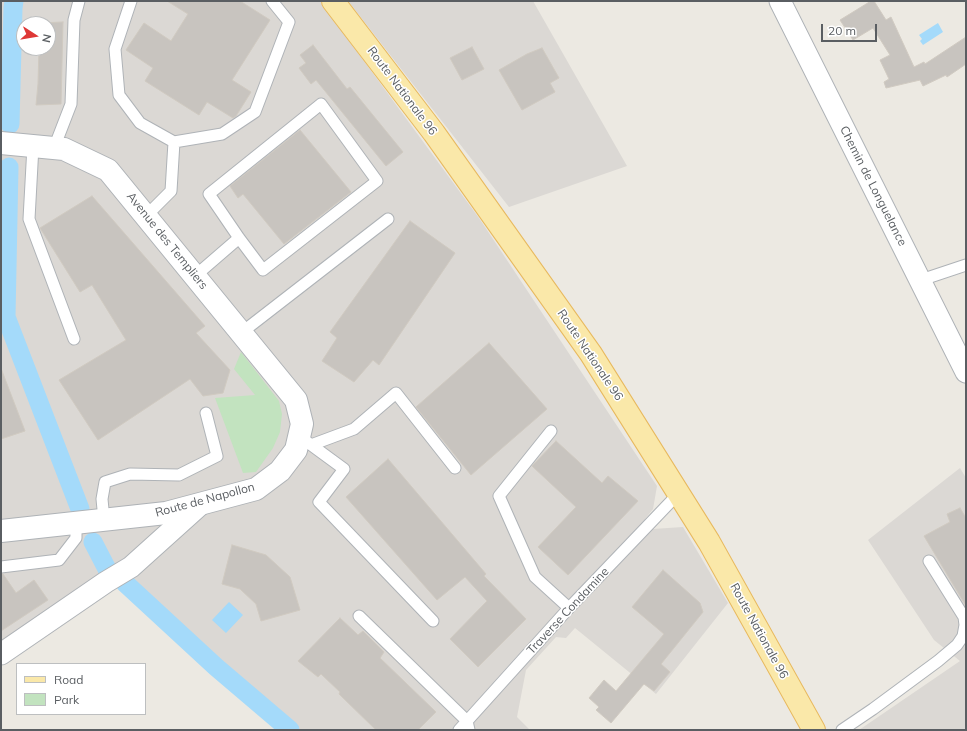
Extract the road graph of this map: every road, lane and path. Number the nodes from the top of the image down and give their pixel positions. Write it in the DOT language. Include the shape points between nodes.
graph roads {
  1 [pos="79,1"];
  2 [pos="131,1"];
  3 [pos="272,1"];
  4 [pos="333,1"];
  5 [pos="780,1"];
  6 [pos="174,142"];
  7 [pos="1,143"];
  8 [pos="44,147"];
  9 [pos="146,216"];
  10 [pos="388,219"];
  11 [pos="239,238"];
  12 [pos="966,265"];
  13 [pos="195,276"];
  14 [pos="920,280"];
  15 [pos="241,333"];
  16 [pos="74,338"];
  17 [pos="966,372"];
  18 [pos="296,400"];
  19 [pos="206,413"];
  20 [pos="551,431"];
  21 [pos="305,441"];
  22 [pos="455,468"];
  23 [pos="679,493"];
  24 [pos="201,504"];
  25 [pos="104,520"];
  26 [pos="76,523"];
  27 [pos="1,531"];
  28 [pos="930,561"];
  29 [pos="1,567"];
  30 [pos="569,608"];
  31 [pos="359,616"];
  32 [pos="433,621"];
  33 [pos="1,654"];
  34 [pos="468,726"];
  35 [pos="459,730"];
  36 [pos="814,730"];
  37 [pos="842,730"];
  1 -- 8 [label="lane" via="74,20 71,104"];
  2 -- 6 [label="lane" via="115,49 119,95 140,123"];
  3 -- 6 [label="lane" via="289,22 255,112 222,134"];
  4 -- 23 [label="main road, Route Nationale 96" via="434,133 591,354"];
  5 -- 14 [label="street, Chemin de Longuelance"];
  6 -- 9 [label="lane" via="171,191"];
  7 -- 8 [label="street, Avenue des Templiers"];
  8 -- 9 [label="street, Avenue des Templiers" via="64,149 108,170"];
  8 -- 16 [label="lane" via="29,220"];
  9 -- 13 [label="street, Avenue des Templiers"];
  10 -- 15 [label="lane"];
  11 -- 11 [label="lane" via="209,194 321,104 377,181 263,270"];
  11 -- 13 [label="lane"];
  12 -- 14 [label="lane"];
  13 -- 15 [label="street, Avenue des Templiers"];
  14 -- 17 [label="street, Chemin de Longuelance"];
  15 -- 18 [label="street, Avenue des Templiers"];
  18 -- 21 [label="street, Route de Napollon"];
  19 -- 25 [label="lane" via="217,456 179,475 130,474 105,482 102,499"];
  20 -- 30 [label="lane" via="499,496 535,577"];
  21 -- 22 [label="lane" via="354,429 396,393"];
  21 -- 24 [label="street, Route de Napollon" via="280,471 256,489"];
  21 -- 32 [label="lane" via="344,469 319,502"];
  23 -- 30 [label="lane, Traverse Condamine"];
  23 -- 36 [label="main road, Route Nationale 96"];
  24 -- 25 [label="street, Route de Napollon" via="166,513"];
  24 -- 33 [label="street" via="131,567"];
  25 -- 26 [label="street, Route de Napollon"];
  26 -- 27 [label="street, Route de Napollon"];
  26 -- 29 [label="lane" via="76,538 59,560"];
  28 -- 37 [label="lane" via="964,617 963,636 958,645 938,661"];
  30 -- 34 [label="lane, Traverse Condamine"];
  31 -- 34 [label="lane"];
  34 -- 35 [label="lane, Traverse Condamine"];
}
